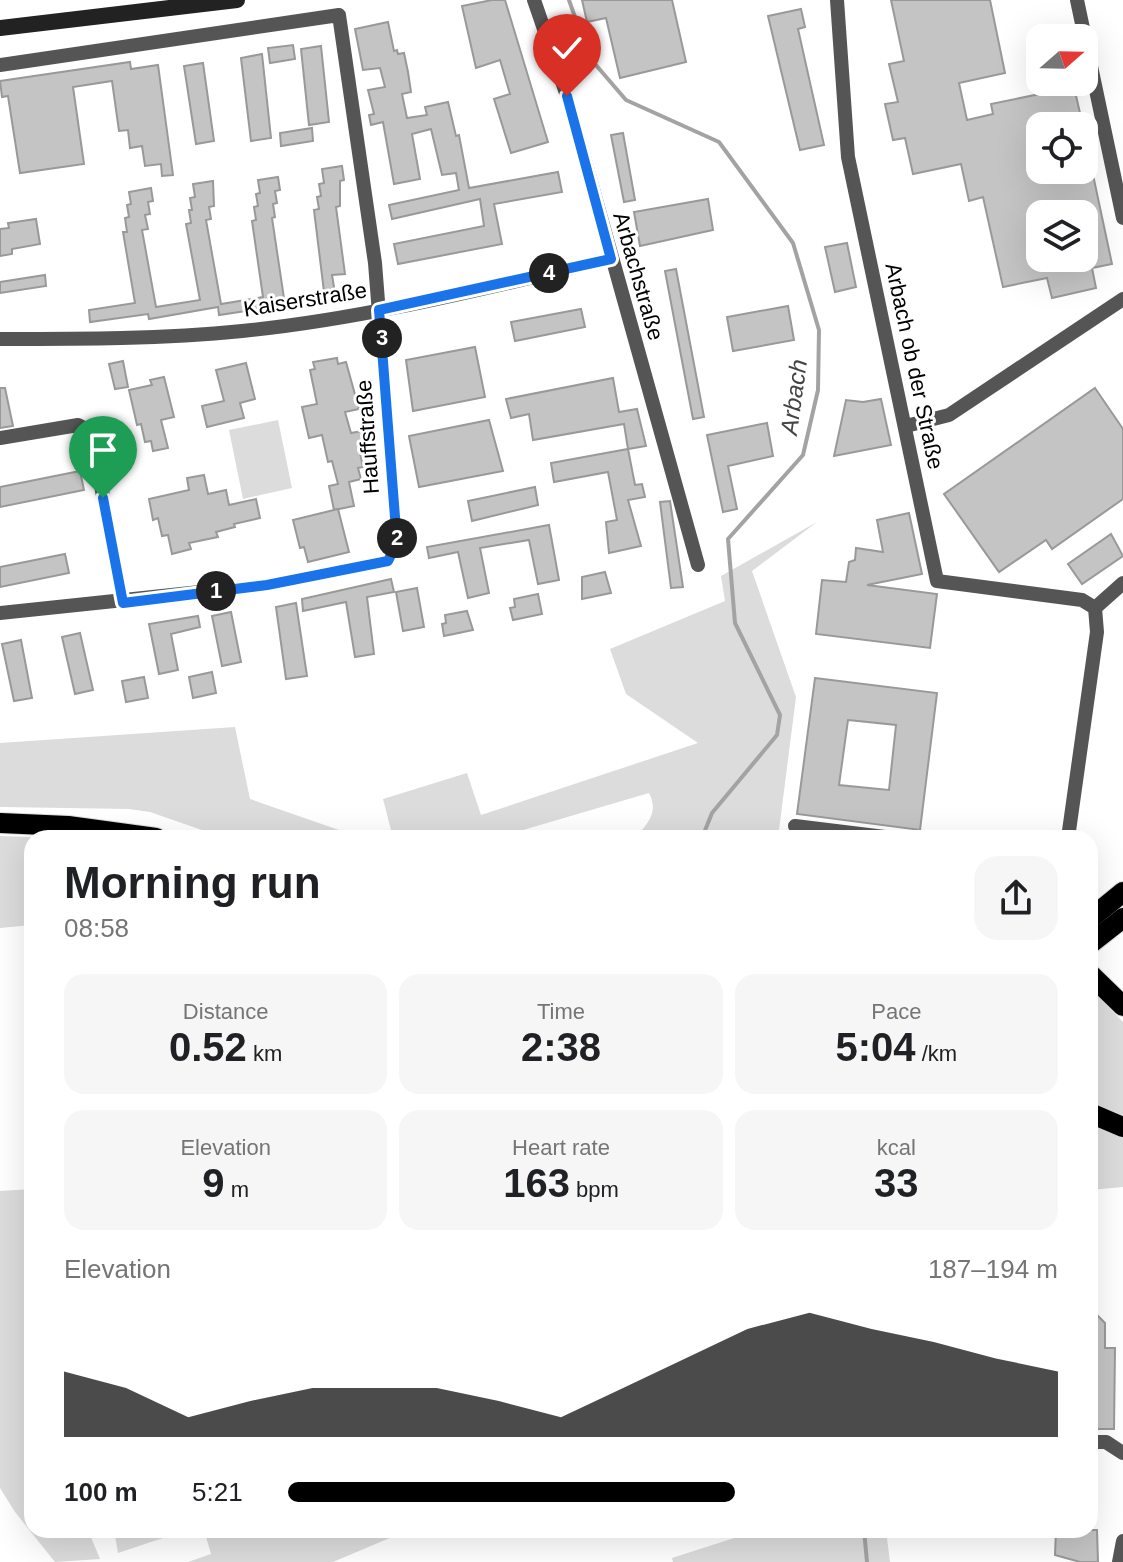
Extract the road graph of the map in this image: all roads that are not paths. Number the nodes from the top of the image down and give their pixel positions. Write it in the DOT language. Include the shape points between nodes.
graph roads {
  1 [pos="237,0"];
  2 [pos="534,0"];
  3 [pos="837,0"];
  4 [pos="1077,0"];
  5 [pos="0,28"];
  6 [pos="0,65"];
  7 [pos="1123,218"];
  8 [pos="611,259"];
  9 [pos="1123,299"];
  10 [pos="379,310"];
  11 [pos="0,339"];
  12 [pos="906,426"];
  13 [pos="0,438"];
  14 [pos="698,565"];
  15 [pos="1123,583"];
  16 [pos="123,603"];
  17 [pos="1095,608"];
  18 [pos="0,613"];
  19 [pos="0,823"];
  20 [pos="795,826"];
  21 [pos="97,830"];
  22 [pos="828,830"];
  23 [pos="1069,830"];
  24 [pos="1123,892"];
  25 [pos="1098,912"];
  26 [pos="1123,918"];
  27 [pos="1098,938"];
  28 [pos="1098,981"];
  29 [pos="1123,1006"];
  30 [pos="1098,1116"];
  31 [pos="1123,1127"];
  32 [pos="1098,1442"];
  33 [pos="1123,1453"];
  34 [pos="1123,1541"];
  35 [pos="1119,1562"];
  1 -- 5 [label="main road"];
  2 -- 8 [label="street, Arbachstraße" via="567,96"];
  3 -- 12 [label="street, Arbach ob der Straße" via="848,157"];
  4 -- 7 [label="street"];
  6 -- 10 [label="street, Hauffstraße" via="339,15"];
  8 -- 10 [label="street, Kaiserstraße"];
  8 -- 14 [label="street, Arbachstraße"];
  9 -- 12 [label="street" via="949,415"];
  10 -- 11 [label="street, Kaiserstraße" via="244,331"];
  10 -- 16 [label="street, Hauffstraße" via="397,543 388,561 267,585"];
  12 -- 17 [label="street, Arbach ob der Straße" via="937,581 1082,600"];
  13 -- 16 [label="street" via="78,425 91,432"];
  15 -- 17 [label="street"];
  16 -- 18 [label="street, Hauffstraße"];
  17 -- 23 [label="street" via="1097,632"];
  19 -- 21 [label="main road"];
  20 -- 22 [label="street"];
  24 -- 25 [label="main road"];
  26 -- 27 [label="main road"];
  28 -- 29 [label="main road"];
  30 -- 31 [label="main road"];
  32 -- 33 [label="street"];
  34 -- 35 [label="street"];
}
